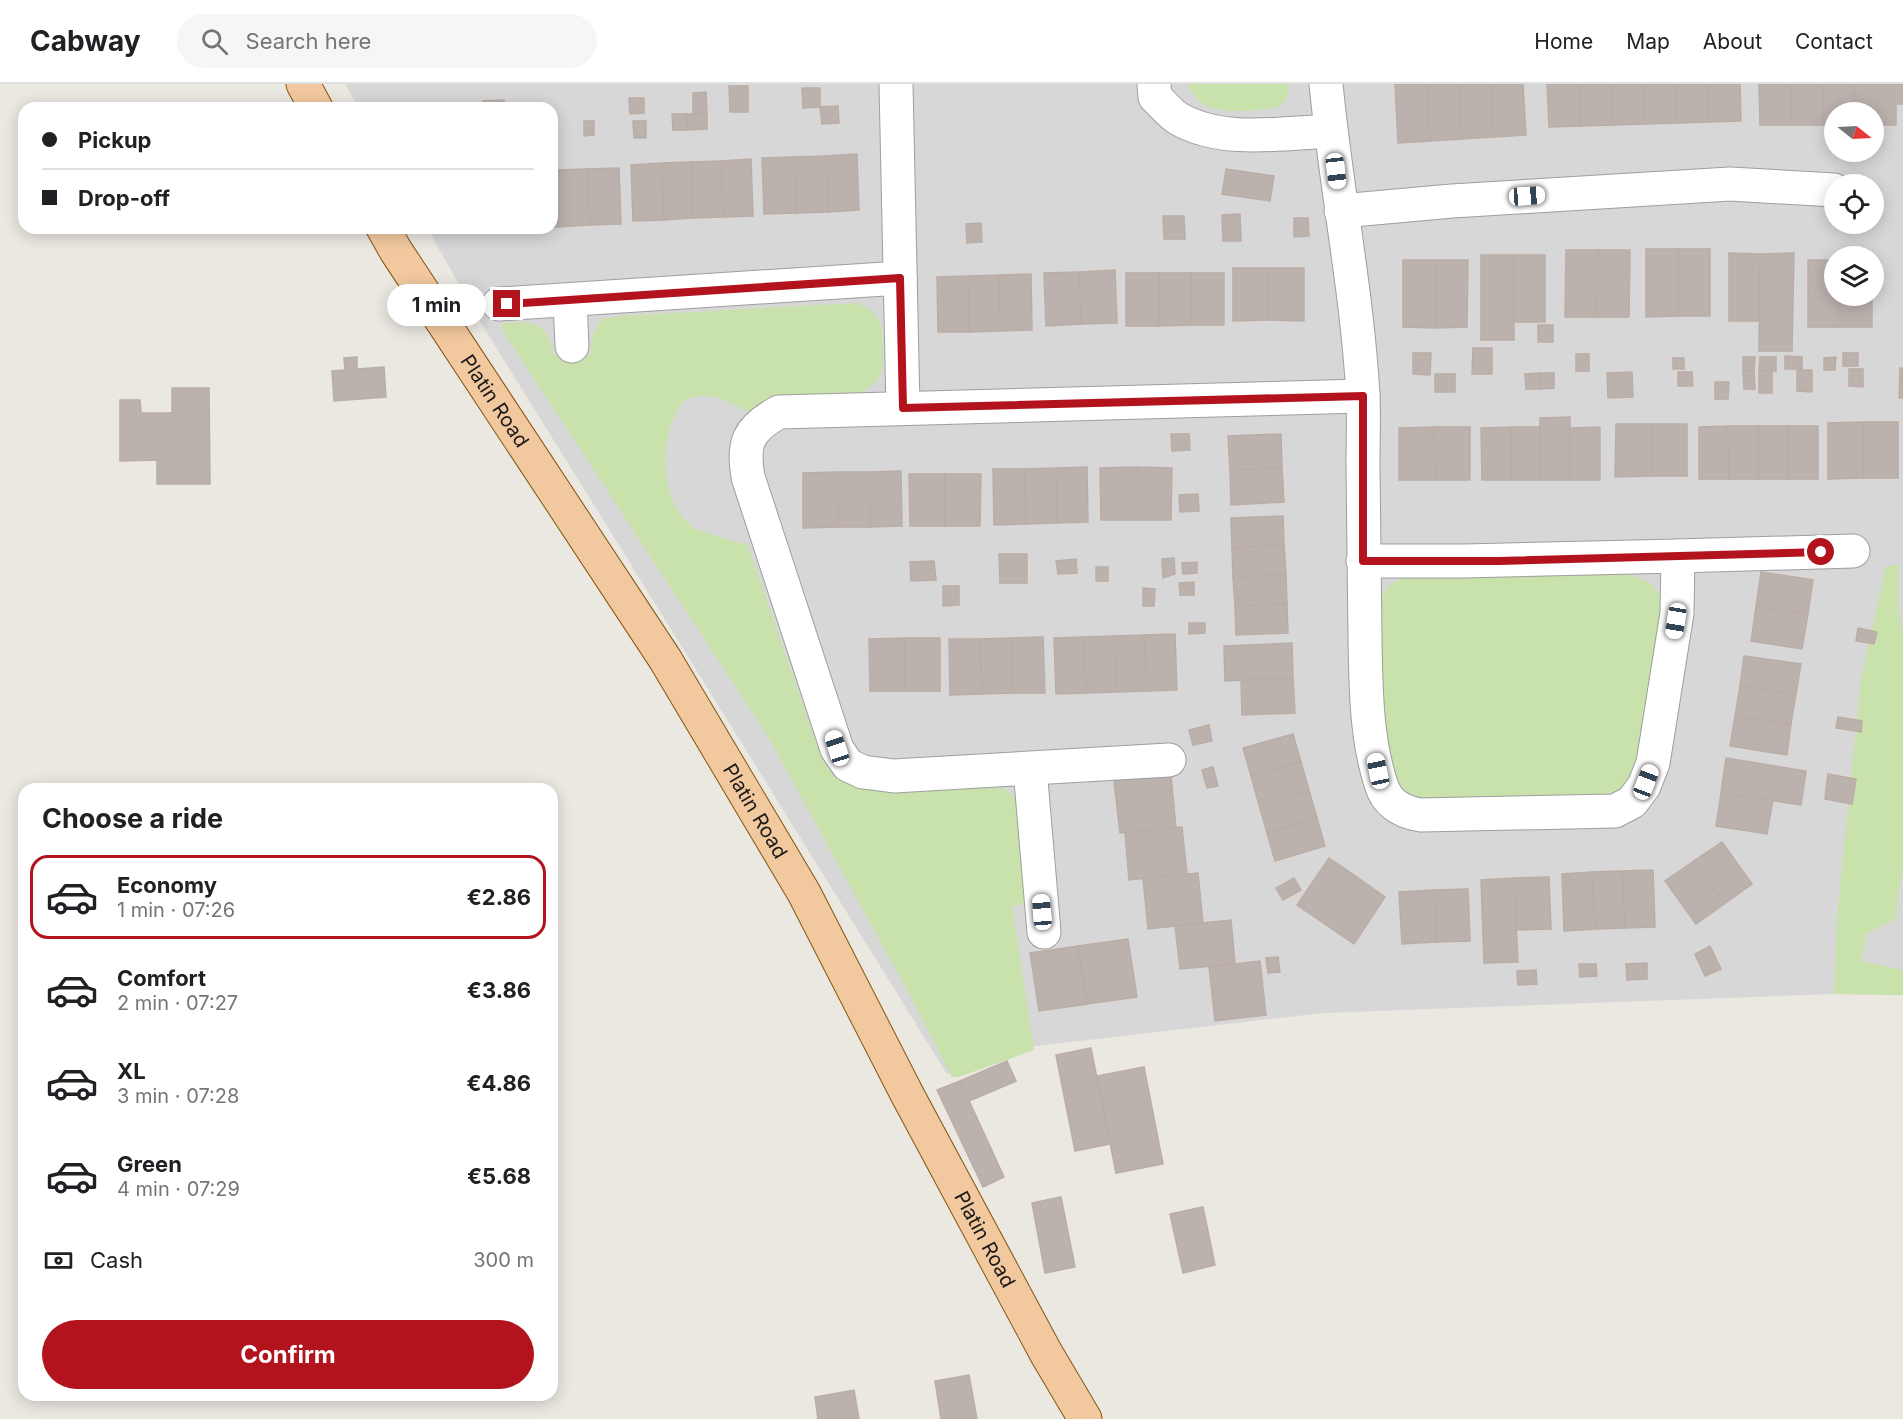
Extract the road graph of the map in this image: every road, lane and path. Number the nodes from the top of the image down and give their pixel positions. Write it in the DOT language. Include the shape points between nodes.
graph roads {
  1 [pos="303,84"];
  2 [pos="896,84"];
  3 [pos="1154,84"];
  4 [pos="1326,84"];
  5 [pos="313,102"];
  6 [pos="1330,131"];
  7 [pos="1824,189"];
  8 [pos="1341,211"];
  9 [pos="386,234"];
  10 [pos="900,278"];
  11 [pos="570,301"];
  12 [pos="499,304"];
  13 [pos="572,346"];
  14 [pos="1363,396"];
  15 [pos="903,408"];
  16 [pos="1853,551"];
  17 [pos="1678,556"];
  18 [pos="1363,561"];
  19 [pos="1169,760"];
  20 [pos="1030,769"];
  21 [pos="1044,932"];
  22 [pos="1084,1419"];
  1 -- 5 [label="main road"];
  2 -- 10 [label="street"];
  3 -- 6 [label="street" via="1155,97 1178,118 1198,128 1256,135"];
  4 -- 6 [label="street"];
  6 -- 8 [label="street"];
  7 -- 8 [label="street" via="1730,184"];
  8 -- 14 [label="street"];
  9 -- 22 [label="main road, Platin Road" via="665,659 804,892 908,1096"];
  10 -- 11 [label="street"];
  10 -- 15 [label="street"];
  11 -- 12 [label="street"];
  11 -- 13 [label="street"];
  14 -- 15 [label="street"];
  14 -- 18 [label="street"];
  15 -- 20 [label="street" via="779,412 762,421 747,441 748,477 837,748 848,765 885,776"];
  16 -- 17 [label="street"];
  17 -- 18 [label="street"];
  17 -- 18 [label="street" via="1677,613 1653,763 1632,802 1615,811 1439,815 1405,812 1390,802 1381,784 1370,739 1366,696"];
  19 -- 20 [label="street"];
  20 -- 21 [label="street"];
}
